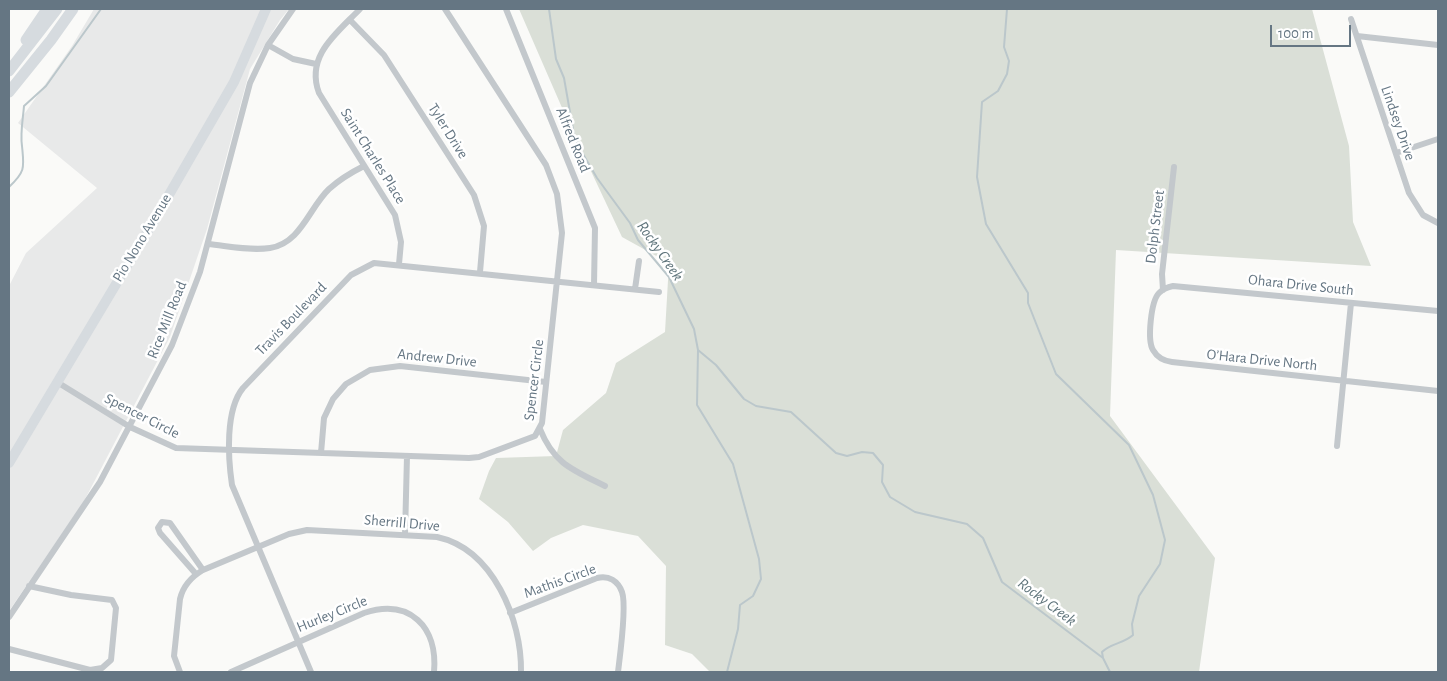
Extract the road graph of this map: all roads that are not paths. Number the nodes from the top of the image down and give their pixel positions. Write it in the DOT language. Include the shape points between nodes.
graph roads {
  1 [pos="47,9"];
  2 [pos="58,9"];
  3 [pos="73,9"];
  4 [pos="266,9"];
  5 [pos="293,9"];
  6 [pos="360,9"];
  7 [pos="445,9"];
  8 [pos="506,9"];
  9 [pos="1351,19"];
  10 [pos="350,20"];
  11 [pos="1357,36"];
  12 [pos="268,45"];
  13 [pos="1438,45"];
  14 [pos="316,64"];
  15 [pos="9,67"];
  16 [pos="9,71"];
  17 [pos="9,92"];
  18 [pos="1438,139"];
  19 [pos="1396,153"];
  20 [pos="364,166"];
  21 [pos="1174,167"];
  22 [pos="1438,223"];
  23 [pos="208,244"];
  24 [pos="638,261"];
  25 [pos="399,264"];
  26 [pos="480,272"];
  27 [pos="558,280"];
  28 [pos="594,284"];
  29 [pos="635,289"];
  30 [pos="1163,290"];
  31 [pos="659,292"];
  32 [pos="1351,302"];
  33 [pos="1438,311"];
  34 [pos="1344,381"];
  35 [pos="57,382"];
  36 [pos="546,382"];
  37 [pos="1438,391"];
  38 [pos="130,427"];
  39 [pos="540,429"];
  40 [pos="1337,446"];
  41 [pos="230,450"];
  42 [pos="321,453"];
  43 [pos="407,456"];
  44 [pos="9,463"];
  45 [pos="605,486"];
  46 [pos="405,535"];
  47 [pos="257,548"];
  48 [pos="202,570"];
  49 [pos="196,574"];
  50 [pos="29,586"];
  51 [pos="510,613"];
  52 [pos="9,617"];
  53 [pos="297,642"];
  54 [pos="9,649"];
  55 [pos="180,672"];
  56 [pos="232,672"];
  57 [pos="311,672"];
  58 [pos="434,672"];
  59 [pos="521,672"];
  60 [pos="618,672"];
  1 -- 15 [label="highway"];
  2 -- 16 [label="highway"];
  3 -- 17 [label="highway"];
  4 -- 35 [label="main road, Pio Nono Avenue" via="234,82"];
  5 -- 12 [label="street, Rice Mill Road"];
  6 -- 10 [label="street"];
  7 -- 27 [label="street, Spencer Circle" via="546,165 555,186 562,222"];
  8 -- 28 [label="street, Alfred Road" via="595,228"];
  9 -- 11 [label="street, Lindsey Drive"];
  10 -- 14 [label="street" via="325,46"];
  10 -- 26 [label="street, Tyler Drive" via="391,64 474,195 484,226"];
  11 -- 13 [label="street"];
  11 -- 19 [label="street, Lindsey Drive"];
  12 -- 14 [label="street" via="292,60"];
  12 -- 23 [label="street, Rice Mill Road" via="250,83"];
  14 -- 20 [label="street, Saint Charles Place" via="319,93"];
  18 -- 19 [label="street"];
  19 -- 22 [label="street, Lindsey Drive" via="1415,206"];
  20 -- 23 [label="street" via="327,190 300,228 284,243 270,248"];
  20 -- 25 [label="street, Saint Charles Place" via="395,215 401,242"];
  21 -- 30 [label="street, Dolph Street"];
  23 -- 38 [label="street, Rice Mill Road" via="178,331"];
  24 -- 29 [label="street"];
  25 -- 26 [label="street, Travis Boulevard"];
  25 -- 41 [label="street, Travis Boulevard" via="374,262 351,275 242,388 233,406"];
  26 -- 27 [label="street, Travis Boulevard"];
  27 -- 28 [label="street, Travis Boulevard"];
  27 -- 36 [label="street, Spencer Circle"];
  28 -- 29 [label="street, Travis Boulevard"];
  29 -- 31 [label="street, Travis Boulevard"];
  30 -- 32 [label="street, Ohara Drive South" via="1178,286"];
  30 -- 34 [label="street, O’Hara Drive North" via="1154,301 1150,338 1152,348 1161,359"];
  32 -- 33 [label="street, Ohara Drive South"];
  32 -- 34 [label="street"];
  34 -- 37 [label="street, O’Hara Drive North"];
  34 -- 40 [label="street"];
  35 -- 38 [label="street, Spencer Circle"];
  35 -- 44 [label="main road, Pio Nono Avenue"];
  36 -- 39 [label="street, Spencer Circle"];
  36 -- 42 [label="street, Andrew Drive" via="400,366 370,370 346,384 333,399 324,418"];
  38 -- 41 [label="street, Spencer Circle" via="176,448"];
  38 -- 50 [label="street, Rice Mill Road" via="80,514"];
  39 -- 43 [label="street, Spencer Circle" via="532,438 479,457"];
  39 -- 45 [label="street" via="550,451 560,462"];
  41 -- 42 [label="street, Spencer Circle"];
  41 -- 47 [label="street, Travis Boulevard" via="233,491"];
  42 -- 43 [label="street, Spencer Circle"];
  43 -- 46 [label="street"];
  46 -- 47 [label="street, Sherrill Drive" via="307,530"];
  46 -- 51 [label="street, Sherrill Drive" via="447,540 468,549 487,568"];
  47 -- 48 [label="street"];
  47 -- 53 [label="street, Travis Boulevard"];
  48 -- 49 [label="street"];
  48 -- 49 [label="street" via="170,523 162,522 158,528 160,534"];
  49 -- 55 [label="street" via="186,584 180,599 174,656"];
  50 -- 52 [label="street, Rice Mill Road"];
  50 -- 54 [label="street" via="112,600 116,608 112,660 102,668 90,670"];
  51 -- 59 [label="street, Sherrill Drive" via="521,651"];
  51 -- 60 [label="street, Mathis Circle" via="597,578 610,579 619,586 624,599"];
  53 -- 56 [label="street, Hurley Circle"];
  53 -- 57 [label="street, Travis Boulevard"];
  53 -- 58 [label="street, Hurley Circle" via="376,609 398,610 416,619 430,635 435,653"];
}
